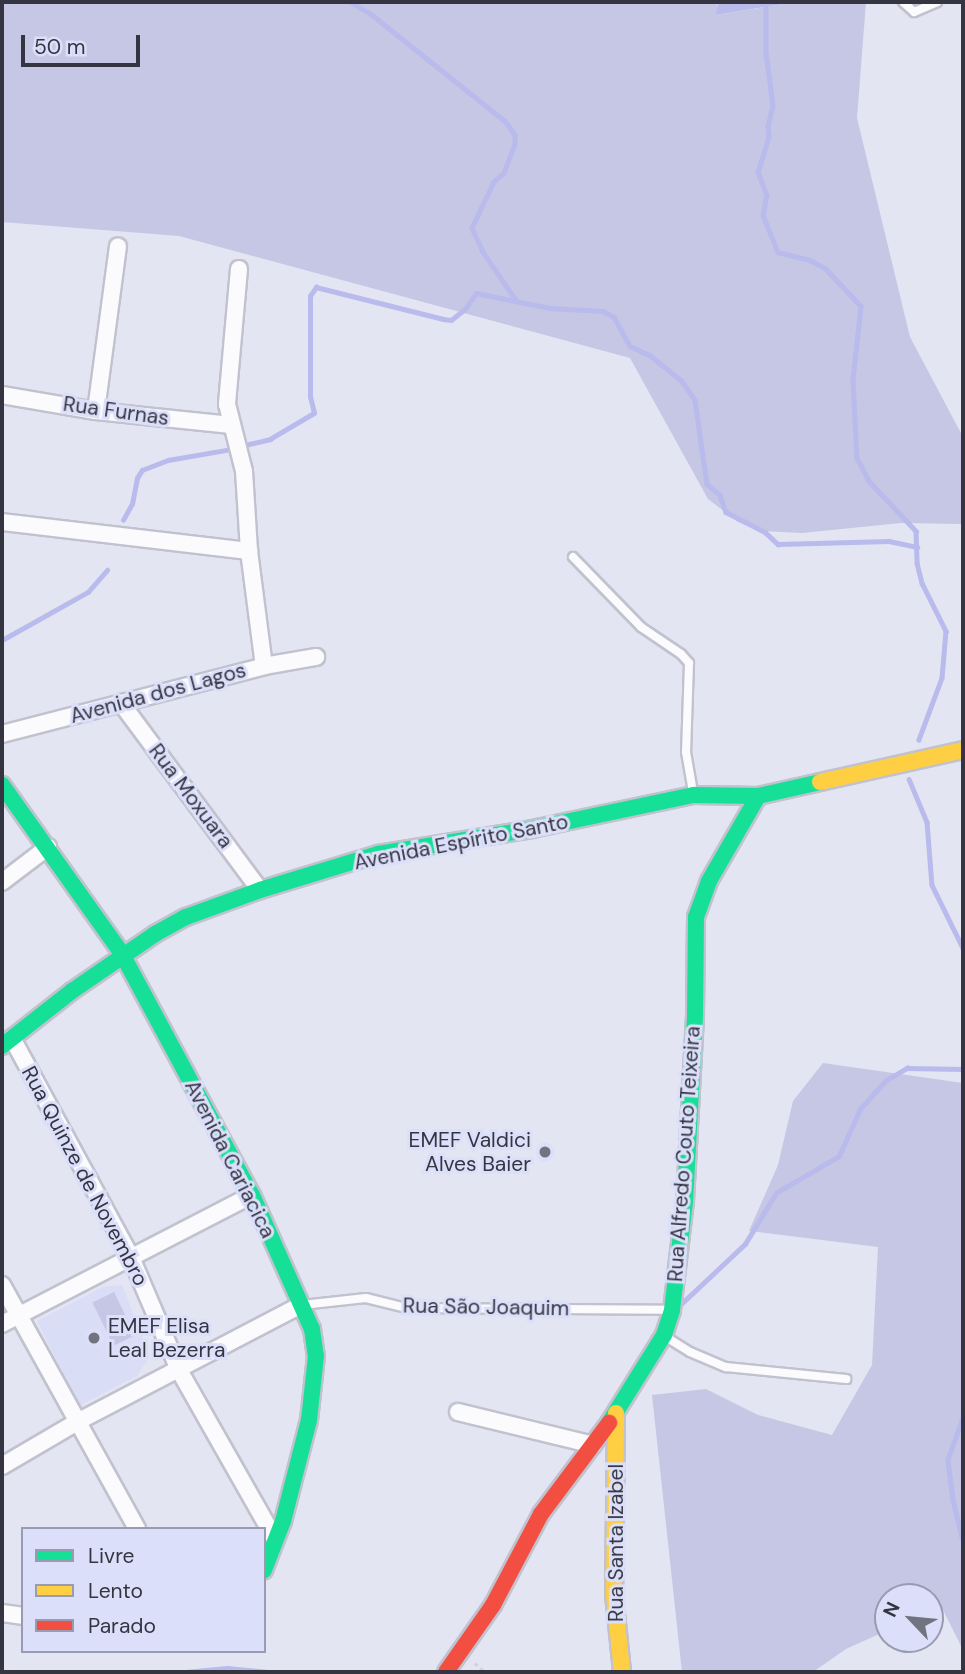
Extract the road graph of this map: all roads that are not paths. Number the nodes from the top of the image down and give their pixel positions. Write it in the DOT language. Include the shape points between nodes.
graph roads {
  1 [pos="903,2"];
  2 [pos="937,2"];
  3 [pos="118,246"];
  4 [pos="239,270"];
  5 [pos="2,395"];
  6 [pos="96,411"];
  7 [pos="231,425"];
  8 [pos="2,523"];
  9 [pos="249,551"];
  10 [pos="573,557"];
  11 [pos="316,657"];
  12 [pos="264,666"];
  13 [pos="121,703"];
  14 [pos="2,734"];
  15 [pos="963,750"];
  16 [pos="2,785"];
  17 [pos="694,795"];
  18 [pos="758,796"];
  19 [pos="48,847"];
  20 [pos="2,882"];
  21 [pos="260,890"];
  22 [pos="122,954"];
  23 [pos="7,1042"];
  24 [pos="252,1195"];
  25 [pos="130,1255"];
  26 [pos="2,1285"];
  27 [pos="302,1305"];
  28 [pos="672,1310"];
  29 [pos="17,1316"];
  30 [pos="2,1324"];
  31 [pos="664,1335"];
  32 [pos="179,1370"];
  33 [pos="846,1379"];
  34 [pos="458,1412"];
  35 [pos="616,1413"];
  36 [pos="77,1422"];
  37 [pos="593,1445"];
  38 [pos="2,1466"];
  39 [pos="136,1527"];
  40 [pos="274,1538"];
  41 [pos="266,1568"];
  42 [pos="2,1613"];
  43 [pos="21,1616"];
  44 [pos="446,1672"];
  45 [pos="622,1672"];
  1 -- 2 [label="lane" via="914,12"];
  3 -- 6 [label="street"];
  4 -- 7 [label="street" via="227,389"];
  5 -- 6 [label="street, Rua Furnas"];
  6 -- 7 [label="street, Rua Furnas"];
  7 -- 9 [label="street" via="244,471"];
  8 -- 9 [label="street"];
  9 -- 12 [label="street"];
  10 -- 17 [label="lane" via="641,627 689,663 686,752"];
  11 -- 12 [label="street, Avenida dos Lagos"];
  12 -- 13 [label="street, Avenida dos Lagos"];
  13 -- 14 [label="street, Avenida dos Lagos"];
  13 -- 21 [label="street, Rua Moxuara"];
  15 -- 18 [label="street, Avenida Espírito Santo"];
  16 -- 19 [label="street, Avenida Cariacica"];
  17 -- 18 [label="street, Avenida Espírito Santo"];
  17 -- 21 [label="street, Avenida Espírito Santo" via="532,829 378,854"];
  18 -- 28 [label="street, Rua Alfredo Couto Teixeira" via="709,881 696,917 686,1187"];
  19 -- 20 [label="street"];
  19 -- 22 [label="street, Avenida Cariacica"];
  21 -- 22 [label="street, Avenida Espírito Santo" via="180,920"];
  22 -- 23 [label="street, Avenida Espírito Santo"];
  22 -- 24 [label="street, Avenida Cariacica"];
  23 -- 25 [label="street, Rua Quinze de Novembro"];
  24 -- 25 [label="street"];
  24 -- 27 [label="street, Avenida Cariacica"];
  25 -- 29 [label="street"];
  25 -- 32 [label="street, Rua Quinze de Novembro"];
  26 -- 29 [label="street"];
  27 -- 28 [label="lane, Rua São Joaquim" via="366,1298 406,1308"];
  27 -- 32 [label="street"];
  27 -- 40 [label="street, Avenida Cariacica" via="312,1329 315,1384 283,1521"];
  28 -- 31 [label="street, Rua Alfredo Couto Teixeira"];
  29 -- 30 [label="street"];
  29 -- 36 [label="street"];
  31 -- 33 [label="lane" via="726,1367"];
  31 -- 35 [label="street, Rua Alfredo Couto Teixeira"];
  32 -- 36 [label="street"];
  32 -- 40 [label="street, Rua Quinze de Novembro"];
  34 -- 37 [label="street"];
  35 -- 37 [label="street, Rua Alfredo Couto Teixeira"];
  35 -- 45 [label="street, Rua Santa Izabel" via="614,1594"];
  36 -- 38 [label="street"];
  36 -- 39 [label="street"];
  37 -- 44 [label="street, Rua Alfredo Couto Teixeira" via="541,1514 493,1605"];
  40 -- 41 [label="street, Avenida Cariacica"];
  42 -- 43 [label="street"];
}
